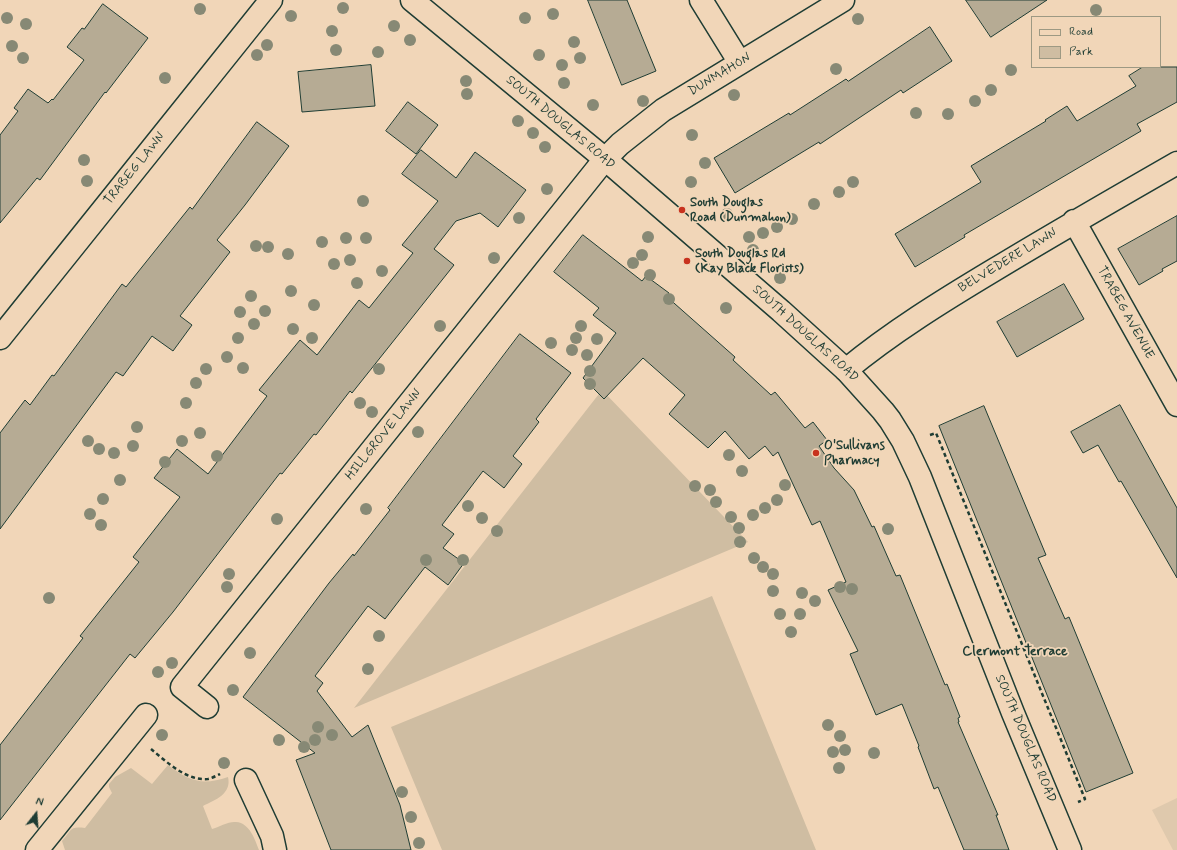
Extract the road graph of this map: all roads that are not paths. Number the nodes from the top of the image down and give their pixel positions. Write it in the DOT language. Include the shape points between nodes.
graph roads {
  1 [pos="271,0"];
  2 [pos="412,0"];
  3 [pos="701,0"];
  4 [pos="843,0"];
  5 [pos="740,63"];
  6 [pos="604,159"];
  7 [pos="1177,163"];
  8 [pos="1074,221"];
  9 [pos="0,338"];
  10 [pos="846,370"];
  11 [pos="1177,405"];
  12 [pos="207,707"];
  13 [pos="146,715"];
  14 [pos="246,780"];
  15 [pos="37,850"];
  16 [pos="275,850"];
  17 [pos="1070,850"];
  1 -- 9 [label="street, TRABEG LAWN"];
  2 -- 6 [label="street, SOUTH DOUGLAS ROAD"];
  3 -- 5 [label="street"];
  4 -- 5 [label="street, DUNMAHON"];
  5 -- 6 [label="street, DUNMAHON" via="663,110"];
  6 -- 10 [label="street, SOUTH DOUGLAS ROAD"];
  6 -- 12 [label="street, HILLGROVE LAWN" via="182,687"];
  7 -- 8 [label="street, BELVEDERE LAWN"];
  8 -- 10 [label="street, BELVEDERE LAWN" via="948,298"];
  8 -- 11 [label="street, TRABEG AVENUE"];
  10 -- 17 [label="street, SOUTH DOUGLAS ROAD" via="883,411 913,461"];
  13 -- 15 [label="street"];
  14 -- 16 [label="street" via="272,836"];
}
